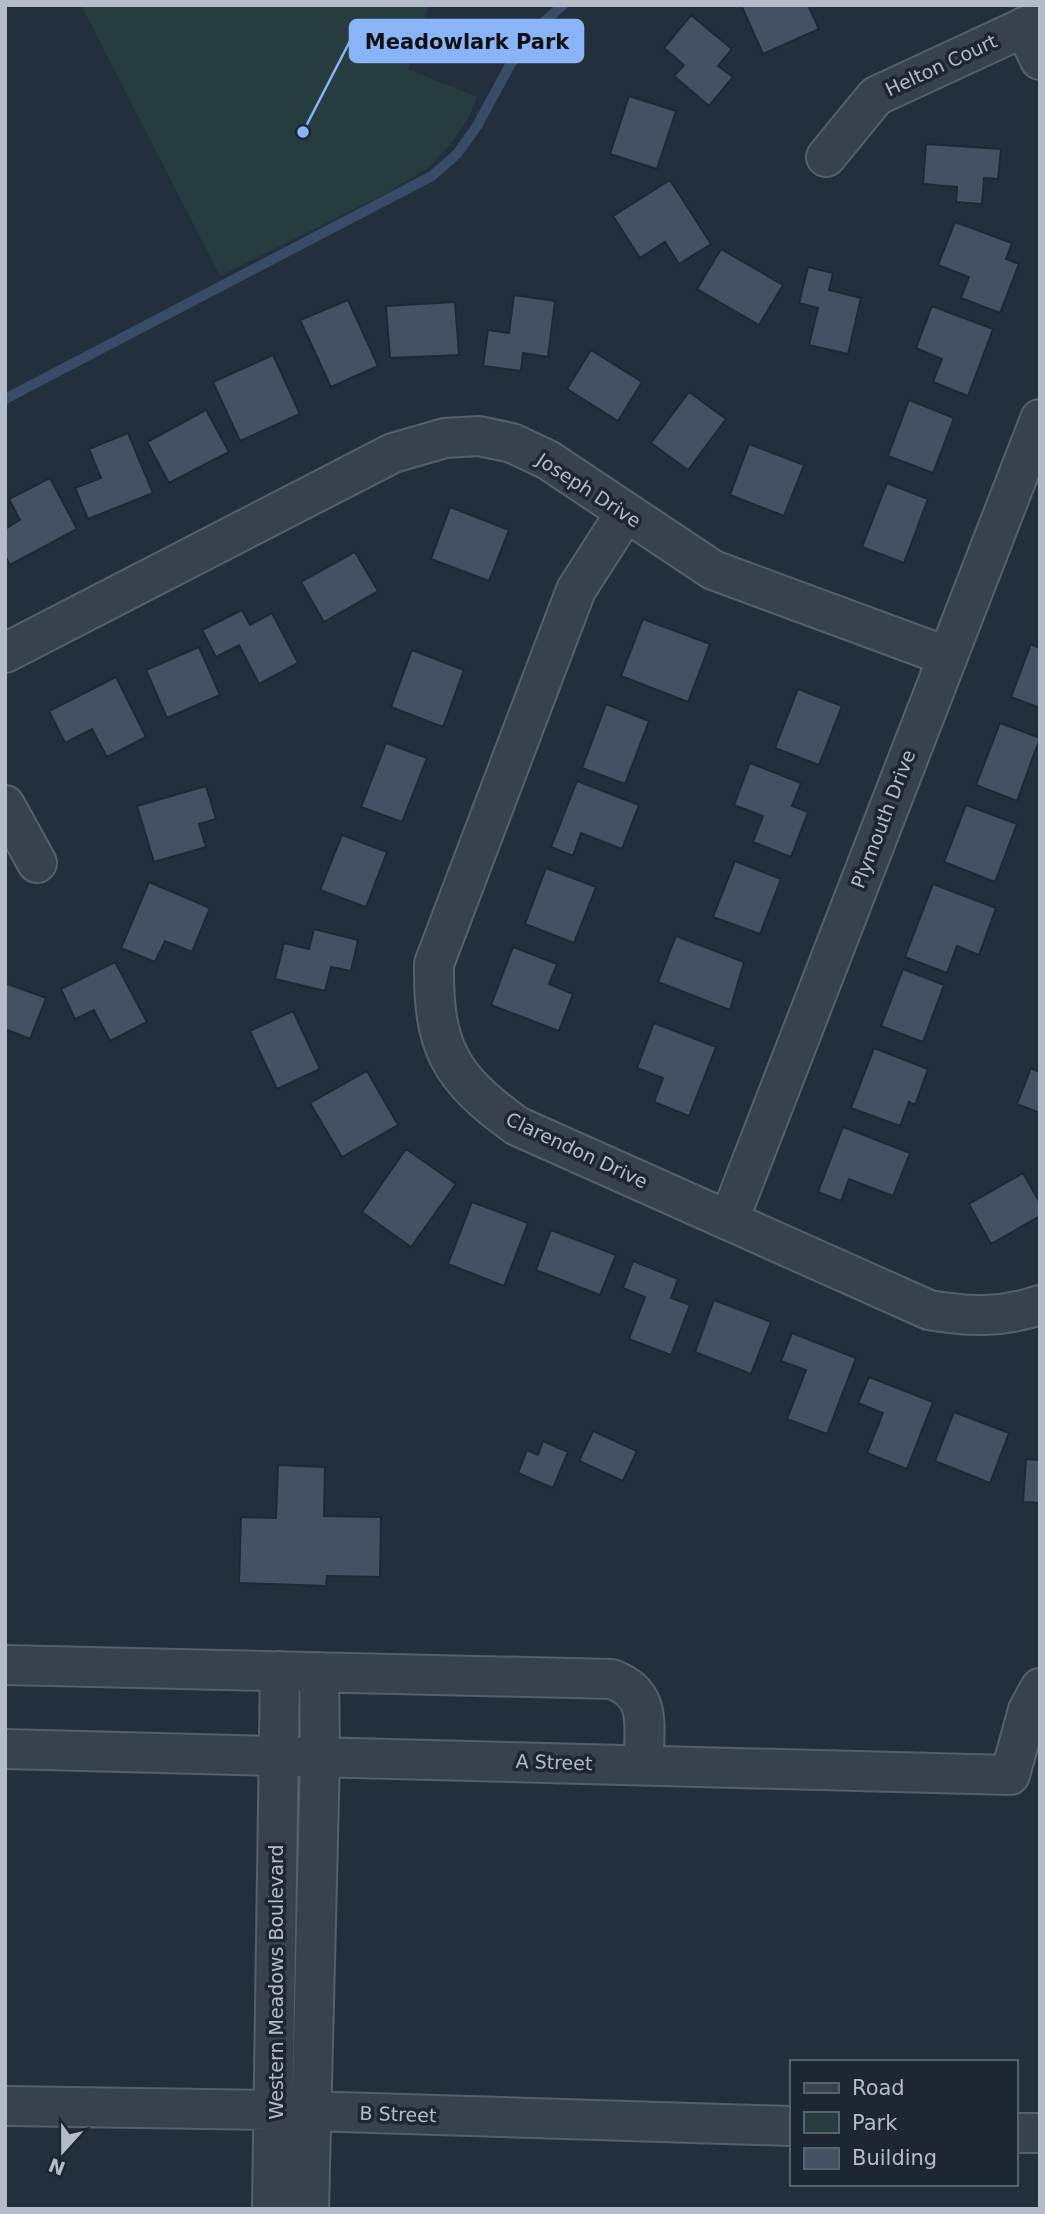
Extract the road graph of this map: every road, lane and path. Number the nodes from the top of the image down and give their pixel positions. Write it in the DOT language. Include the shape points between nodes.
graph roads {
  1 [pos="1035,36"];
  2 [pos="826,157"];
  3 [pos="1040,419"];
  4 [pos="626,512"];
  5 [pos="5,653"];
  6 [pos="946,656"];
  7 [pos="5,805"];
  8 [pos="37,863"];
  9 [pos="729,1220"];
  10 [pos="1040,1305"];
  11 [pos="5,1665"];
  12 [pos="280,1671"];
  13 [pos="318,1672"];
  14 [pos="1040,1688"];
  15 [pos="5,1749"];
  16 [pos="279,1755"];
  17 [pos="320,1756"];
  18 [pos="644,1765"];
  19 [pos="5,2106"];
  20 [pos="294,2110"];
  21 [pos="790,2126"];
  22 [pos="1017,2133"];
  23 [pos="1040,2133"];
  24 [pos="272,2209"];
  25 [pos="309,2209"];
  1 -- 2 [label="street, Helton Court" via="876,96"];
  3 -- 6 [label="street, Plymouth Drive"];
  4 -- 5 [label="street, Joseph Drive" via="548,460 512,443 480,436 444,438 393,453"];
  4 -- 6 [label="street, Joseph Drive" via="713,570"];
  4 -- 9 [label="street, Clarendon Drive" via="576,590 433,964 433,1006 440,1041 461,1076 484,1102 517,1126"];
  6 -- 9 [label="street, Plymouth Drive"];
  7 -- 8 [label="street"];
  9 -- 10 [label="street, Clarendon Drive" via="929,1310 972,1317 1012,1314"];
  11 -- 12 [label="street"];
  12 -- 13 [label="street"];
  12 -- 16 [label="street, Western Meadows Boulevard"];
  13 -- 17 [label="street, Western Meadows Boulevard"];
  13 -- 18 [label="street" via="612,1679 639,1694"];
  14 -- 18 [label="street, A Street" via="1028,1710 1010,1775"];
  15 -- 16 [label="street, A Street"];
  16 -- 17 [label="street, A Street"];
  16 -- 20 [label="street, Western Meadows Boulevard"];
  17 -- 18 [label="street, A Street"];
  17 -- 20 [label="street, Western Meadows Boulevard"];
  19 -- 20 [label="street, B Street"];
  20 -- 21 [label="street, B Street"];
  20 -- 24 [label="street, Western Meadows Boulevard"];
  20 -- 25 [label="street, Western Meadows Boulevard"];
  22 -- 23 [label="street"];
}
